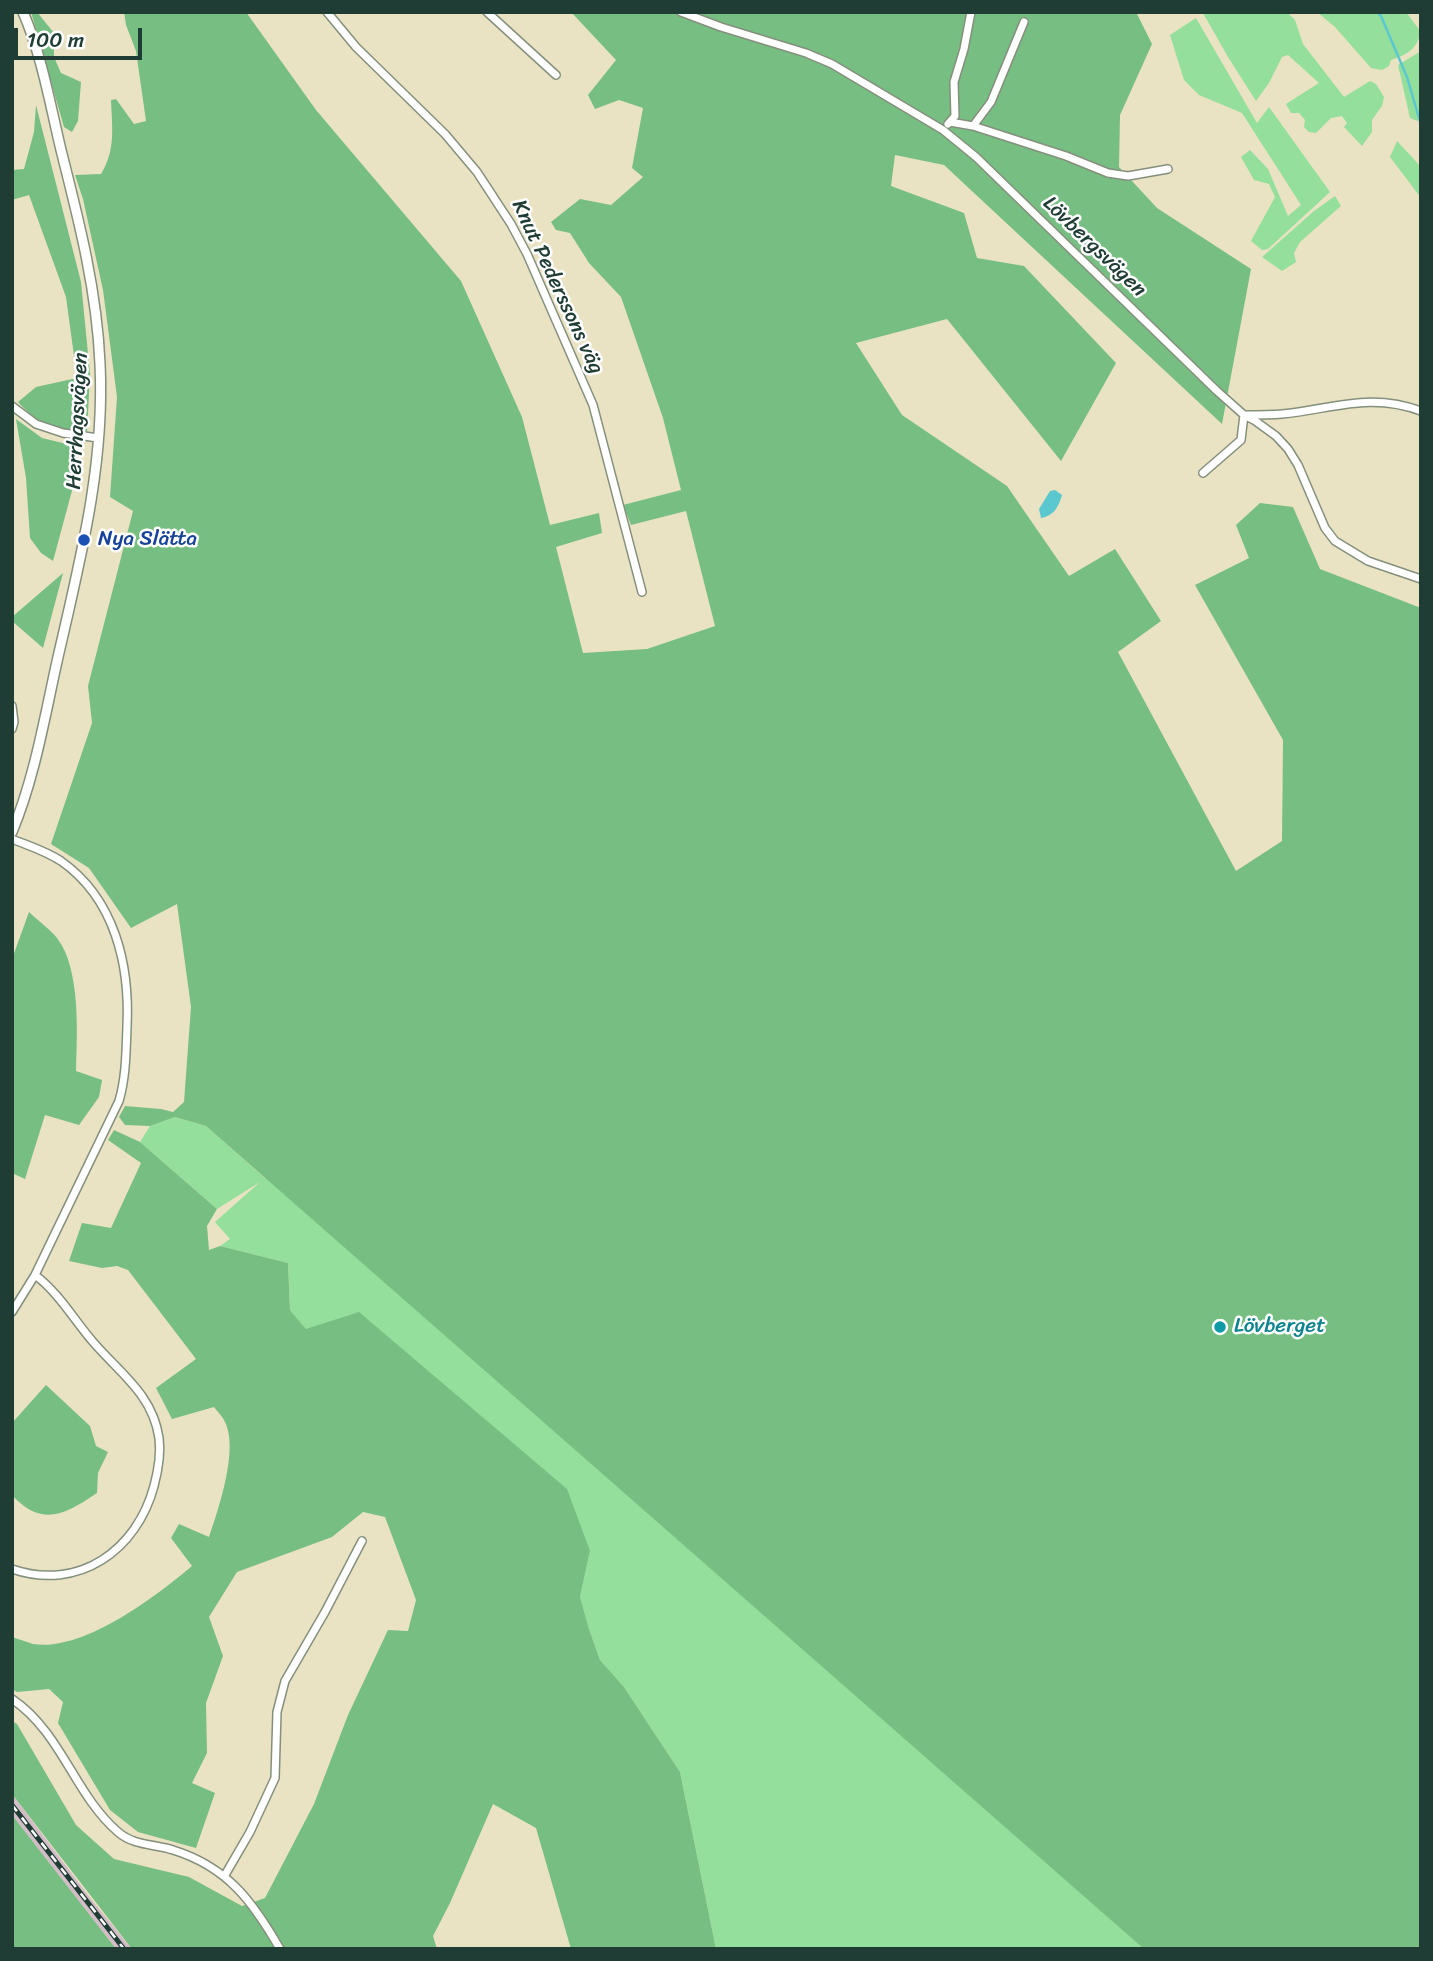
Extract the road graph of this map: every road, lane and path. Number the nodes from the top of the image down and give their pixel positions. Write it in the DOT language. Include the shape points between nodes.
graph roads {
  1 [pos="23,12"];
  2 [pos="327,12"];
  3 [pos="487,12"];
  4 [pos="681,12"];
  5 [pos="971,12"];
  6 [pos="1024,22"];
  7 [pos="556,75"];
  8 [pos="950,122"];
  9 [pos="973,126"];
  10 [pos="943,130"];
  11 [pos="1168,169"];
  12 [pos="12,406"];
  13 [pos="1421,411"];
  14 [pos="1244,415"];
  15 [pos="98,438"];
  16 [pos="1203,473"];
  17 [pos="1421,579"];
  18 [pos="642,592"];
  19 [pos="12,706"];
  20 [pos="12,729"];
  21 [pos="12,832"];
  22 [pos="12,839"];
  23 [pos="35,1275"];
  24 [pos="12,1312"];
  25 [pos="362,1541"];
  26 [pos="12,1569"];
  27 [pos="12,1699"];
  28 [pos="225,1875"];
  29 [pos="280,1949"];
  1 -- 15 [label="street, Herrhagsvägen" via="88,262 100,365"];
  2 -- 18 [label="street, Knut Pederssons väg" via="477,172 511,224 593,405"];
  3 -- 7 [label="street"];
  4 -- 10 [label="street, Lövbergsvägen" via="832,64"];
  5 -- 8 [label="street" via="954,82 955,116"];
  6 -- 9 [label="street" via="990,102"];
  8 -- 9 [label="street"];
  8 -- 10 [label="street"];
  9 -- 11 [label="street" via="1108,173 1128,176"];
  10 -- 14 [label="street, Lövbergsvägen"];
  12 -- 15 [label="street" via="36,424"];
  13 -- 14 [label="street" via="1386,401 1364,401 1283,414"];
  14 -- 16 [label="street" via="1241,440"];
  14 -- 17 [label="street, Lövbergsvägen" via="1288,449 1335,541 1368,561"];
  15 -- 21 [label="street, Herrhagsvägen" via="94,486 75,580 37,747"];
  19 -- 20 [label="street"];
  22 -- 23 [label="street" via="61,861 107,914 125,971 128,1011 126,1072 119,1101"];
  23 -- 24 [label="street"];
  23 -- 26 [label="street" via="48,1284 95,1344 142,1393 159,1438 159,1457 143,1518 113,1553 76,1572 34,1574"];
  25 -- 28 [label="street" via="285,1681 277,1712 275,1778"];
  27 -- 28 [label="street" via="44,1727 86,1793 118,1832 146,1845 173,1850"];
  28 -- 29 [label="street" via="258,1911"];
}
